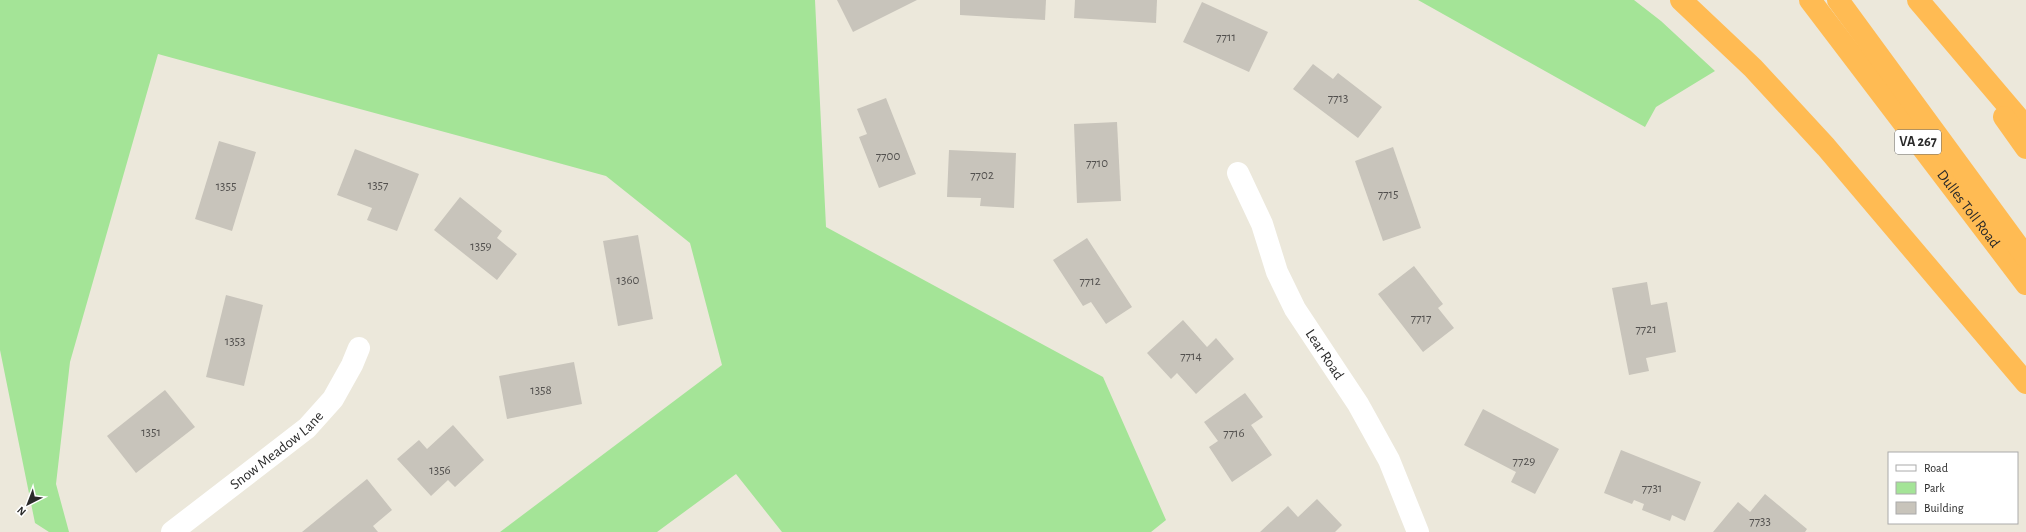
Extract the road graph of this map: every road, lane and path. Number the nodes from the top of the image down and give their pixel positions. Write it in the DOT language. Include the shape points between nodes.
graph roads {
  1 [pos="1681,0"];
  2 [pos="1810,0"];
  3 [pos="1838,0"];
  4 [pos="1918,0"];
  5 [pos="1941,28"];
  6 [pos="2026,127"];
  7 [pos="2026,148"];
  8 [pos="1238,174"];
  9 [pos="2026,256"];
  10 [pos="2026,284"];
  11 [pos="359,348"];
  12 [pos="2026,383"];
  13 [pos="172,532"];
  14 [pos="1418,532"];
  1 -- 12 [label="highway" via="1753,68 1826,147"];
  2 -- 10 [label="highway, Dulles Toll Road / VA 267"];
  3 -- 9 [label="highway"];
  4 -- 5 [label="highway"];
  5 -- 6 [label="highway"];
  5 -- 7 [label="highway"];
  8 -- 14 [label="street, Lear Road" via="1262,224 1277,272 1295,309 1358,404 1389,460"];
  11 -- 13 [label="street, Snow Meadow Lane" via="333,398 306,428"];
}
